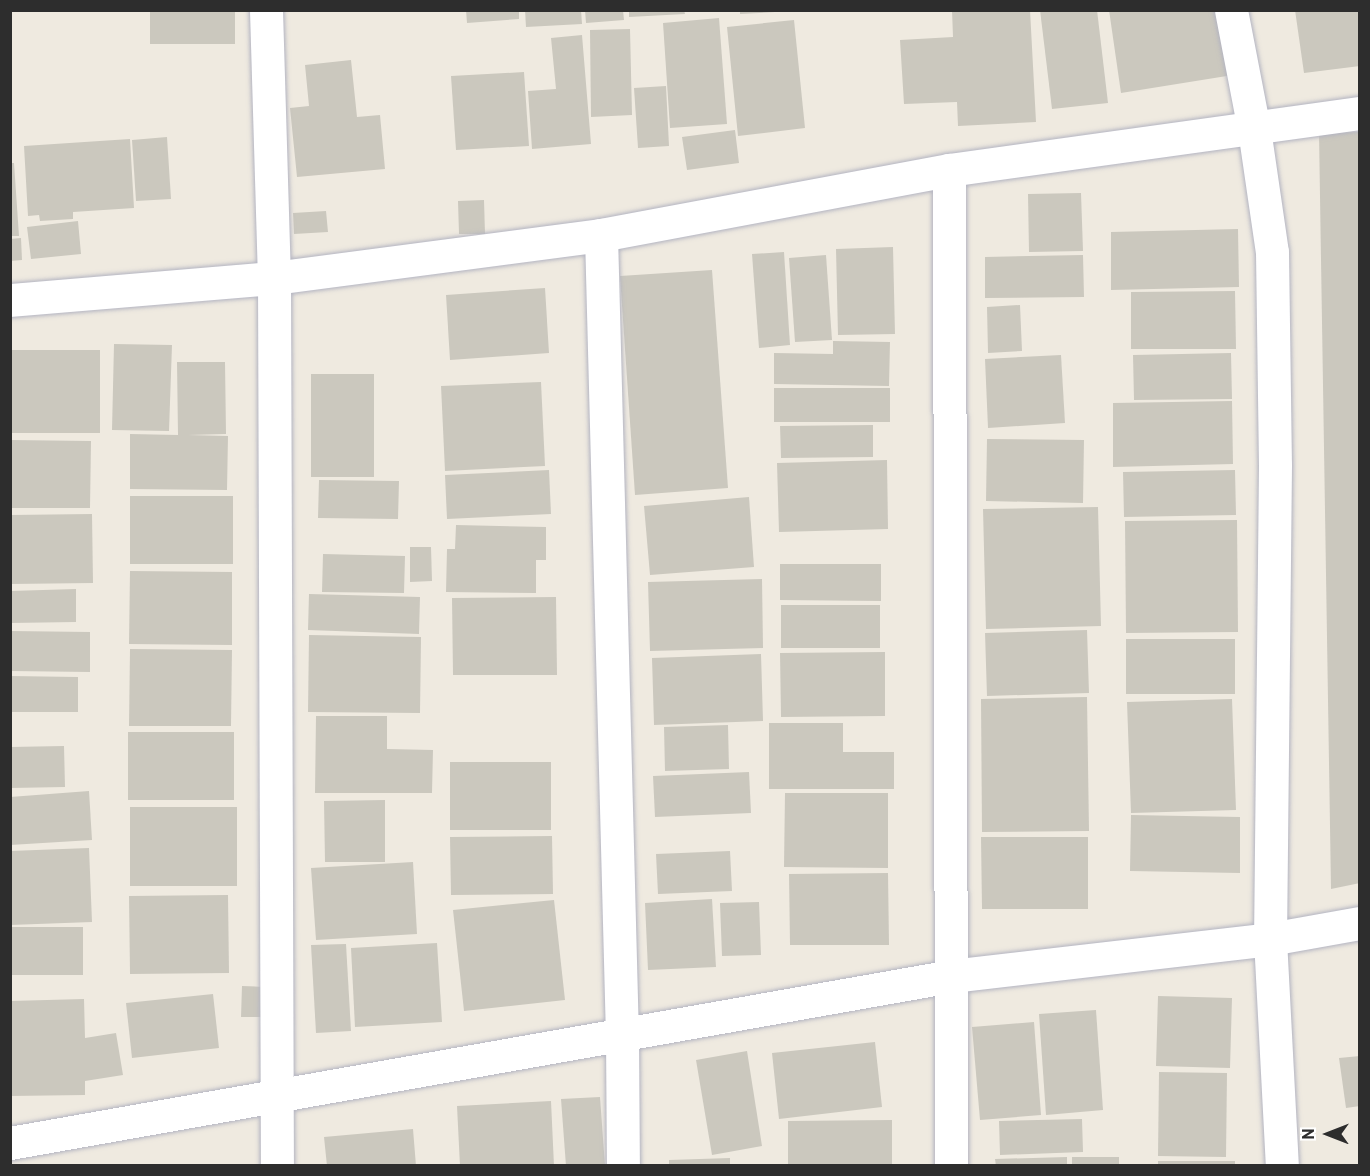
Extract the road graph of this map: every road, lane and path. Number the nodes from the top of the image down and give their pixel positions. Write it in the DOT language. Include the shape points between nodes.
graph roads {
  1 [pos="266,10"];
  2 [pos="1231,10"];
  3 [pos="1359,113"];
  4 [pos="1254,129"];
  5 [pos="949,170"];
  6 [pos="601,235"];
  7 [pos="274,278"];
  8 [pos="10,300"];
  9 [pos="1359,923"];
  10 [pos="1270,939"];
  11 [pos="951,976"];
  12 [pos="622,1035"];
  13 [pos="276,1096"];
  14 [pos="10,1143"];
  15 [pos="277,1166"];
  16 [pos="623,1166"];
  17 [pos="951,1166"];
  18 [pos="1282,1166"];
  1 -- 7 [label="street"];
  2 -- 4 [label="street"];
  3 -- 4 [label="street"];
  4 -- 5 [label="street"];
  4 -- 10 [label="street" via="1272,252 1275,465"];
  5 -- 6 [label="street"];
  5 -- 11 [label="street"];
  6 -- 7 [label="street"];
  6 -- 12 [label="street"];
  7 -- 8 [label="street"];
  7 -- 13 [label="street"];
  9 -- 10 [label="street"];
  10 -- 11 [label="street"];
  10 -- 18 [label="street"];
  11 -- 12 [label="street"];
  11 -- 17 [label="street"];
  12 -- 13 [label="street"];
  12 -- 16 [label="street"];
  13 -- 14 [label="street"];
  13 -- 15 [label="street"];
}
